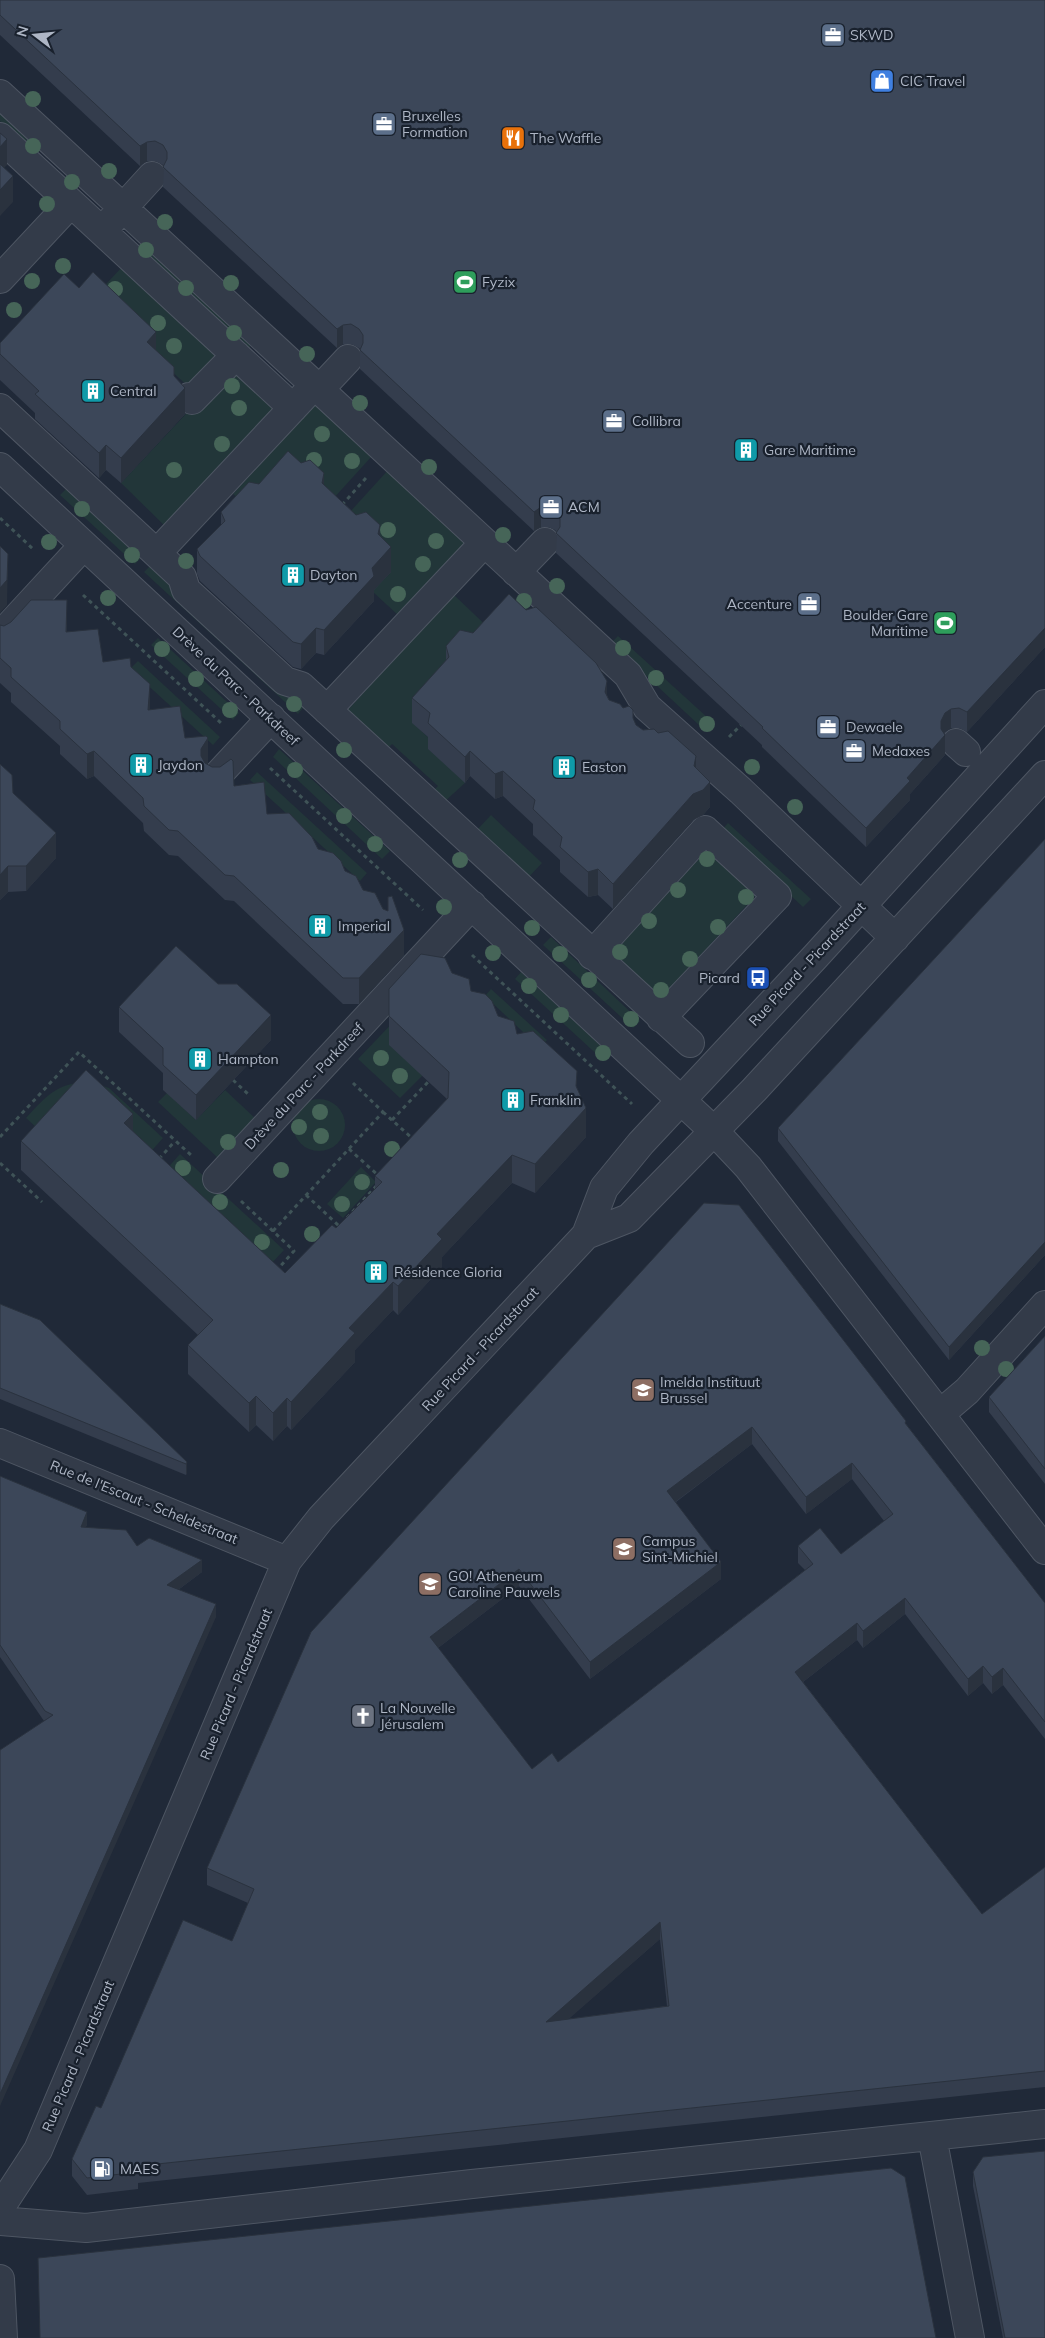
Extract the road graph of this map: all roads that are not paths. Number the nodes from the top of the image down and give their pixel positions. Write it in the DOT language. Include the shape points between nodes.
graph roads {
  1 [pos="0,94"];
  2 [pos="0,137"];
  3 [pos="152,176"];
  4 [pos="71,202"];
  5 [pos="123,208"];
  6 [pos="102,230"];
  7 [pos="0,279"];
  8 [pos="236,355"];
  9 [pos="348,359"];
  10 [pos="317,388"];
  11 [pos="189,397"];
  12 [pos="0,408"];
  13 [pos="293,408"];
  14 [pos="0,467"];
  15 [pos="545,542"];
  16 [pos="484,543"];
  17 [pos="84,545"];
  18 [pos="157,553"];
  19 [pos="516,572"];
  20 [pos="0,636"];
  21 [pos="1045,704"];
  22 [pos="647,707"];
  23 [pos="327,710"];
  24 [pos="620,714"];
  25 [pos="271,718"];
  26 [pos="676,733"];
  27 [pos="648,740"];
  28 [pos="1045,775"];
  29 [pos="216,778"];
  30 [pos="472,905"];
  31 [pos="861,906"];
  32 [pos="895,938"];
  33 [pos="592,955"];
  34 [pos="661,1018"];
  35 [pos="690,1043"];
  36 [pos="682,1099"];
  37 [pos="714,1131"];
  38 [pos="217,1179"];
  39 [pos="586,1235"];
  40 [pos="1045,1305"];
  41 [pos="940,1414"];
  42 [pos="0,1443"];
  43 [pos="1045,1550"];
  44 [pos="287,1561"];
  45 [pos="1045,2124"];
  46 [pos="932,2136"];
  47 [pos="0,2208"];
  48 [pos="0,2221"];
  49 [pos="0,2279"];
  50 [pos="3,2338"];
  51 [pos="970,2338"];
  1 -- 5 [label="street"];
  2 -- 4 [label="street"];
  3 -- 5 [label="street"];
  4 -- 6 [label="street"];
  4 -- 7 [label="street"];
  5 -- 6 [label="street"];
  5 -- 10 [label="street"];
  6 -- 8 [label="street"];
  8 -- 11 [label="street" via="192,400"];
  8 -- 13 [label="street"];
  9 -- 10 [label="street"];
  10 -- 13 [label="street"];
  10 -- 16 [label="street" via="385,458"];
  12 -- 18 [label="street"];
  13 -- 18 [label="street"];
  14 -- 17 [label="street, Drève du Parc - Parkdreef"];
  15 -- 19 [label="street"];
  16 -- 19 [label="street"];
  16 -- 23 [label="street"];
  17 -- 20 [label="street"];
  17 -- 25 [label="street, Drève du Parc - Parkdreef"];
  18 -- 23 [label="street" via="182,577 186,590 285,681 301,686"];
  19 -- 22 [label="street" via="628,675"];
  21 -- 31 [label="street, Rue Picard - Picardstraat"];
  22 -- 24 [label="street"];
  22 -- 26 [label="street"];
  23 -- 33 [label="street"];
  25 -- 29 [label="street"];
  25 -- 30 [label="street, Drève du Parc - Parkdreef"];
  26 -- 27 [label="street"];
  26 -- 31 [label="street"];
  28 -- 32 [label="street, Rue Picard - Picardstraat"];
  30 -- 36 [label="street, Drève du Parc - Parkdreef"];
  30 -- 38 [label="street, Drève du Parc - Parkdreef"];
  31 -- 32 [label="street"];
  31 -- 36 [label="street, Rue Picard - Picardstraat"];
  32 -- 37 [label="street, Rue Picard - Picardstraat"];
  33 -- 34 [label="street"];
  33 -- 34 [label="street" via="708,826 777,896 775,908"];
  34 -- 35 [label="street"];
  36 -- 37 [label="street, Drève du Parc - Parkdreef"];
  36 -- 39 [label="street, Rue Picard - Picardstraat" via="604,1188"];
  37 -- 39 [label="street, Rue Picard - Picardstraat" via="629,1218"];
  37 -- 41 [label="street, Drève du Parc - Parkdreef" via="748,1167"];
  39 -- 44 [label="street, Rue Picard - Picardstraat" via="321,1518"];
  40 -- 41 [label="street" via="968,1391"];
  41 -- 43 [label="street, Drève du Parc - Parkdreef"];
  42 -- 44 [label="street, Rue de l'Escaut - Scheldestraat"];
  44 -- 47 [label="street, Rue Picard - Picardstraat" via="38,2150"];
  45 -- 46 [label="street"];
  46 -- 48 [label="street" via="86,2228"];
  46 -- 51 [label="street"];
  49 -- 50 [label="street"];
}
